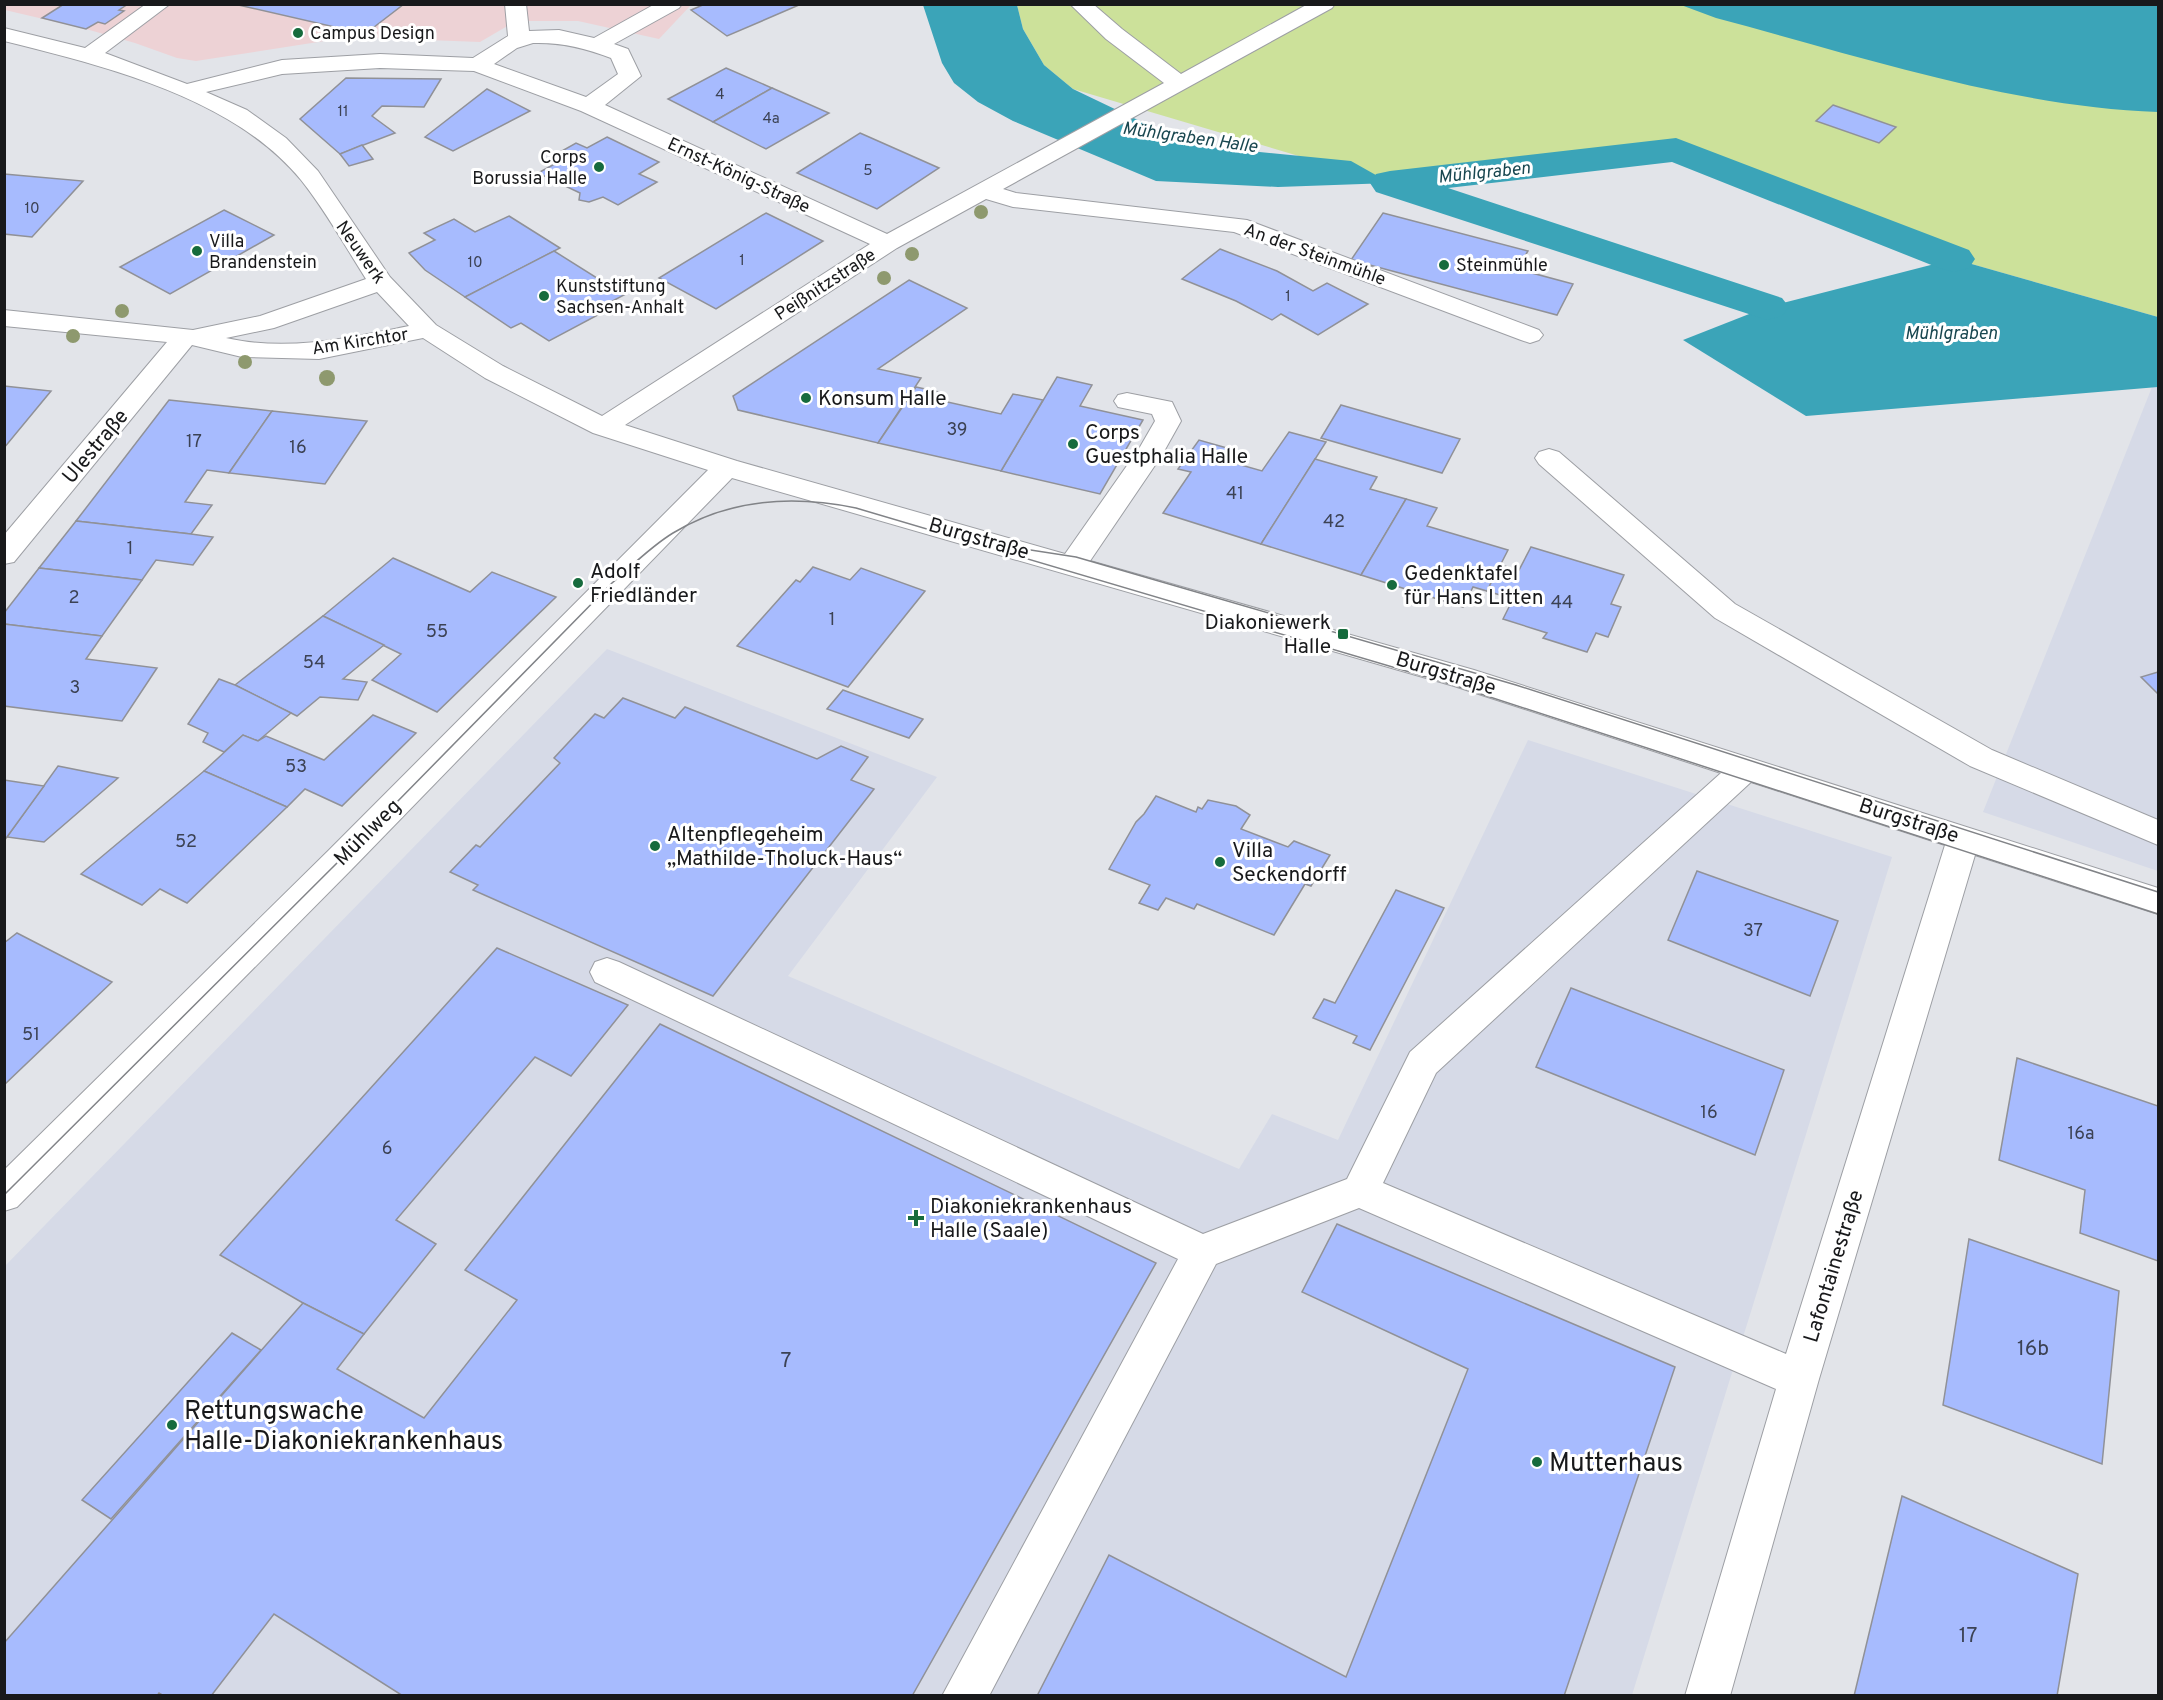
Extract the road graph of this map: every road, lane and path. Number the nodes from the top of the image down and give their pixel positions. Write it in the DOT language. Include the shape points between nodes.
graph roads {
  1 [pos="160,4"];
  2 [pos="514,4"];
  3 [pos="672,4"];
  4 [pos="1080,4"];
  5 [pos="1325,4"];
  6 [pos="4,34"];
  7 [pos="519,39"];
  8 [pos="597,44"];
  9 [pos="89,55"];
  10 [pos="477,65"];
  11 [pos="1180,84"];
  12 [pos="185,91"];
  13 [pos="589,106"];
  14 [pos="984,191"];
  15 [pos="888,243"];
  16 [pos="381,282"];
  17 [pos="4,318"];
  18 [pos="427,330"];
  19 [pos="1530,335"];
  20 [pos="186,336"];
  21 [pos="1127,401"];
  22 [pos="603,427"];
  23 [pos="1549,458"];
  24 [pos="727,466"];
  25 [pos="4,555"];
  26 [pos="1073,564"];
  27 [pos="1744,766"];
  28 [pos="2158,833"];
  29 [pos="1964,838"];
  30 [pos="2158,901"];
  31 [pos="608,972"];
  32 [pos="1360,1191"];
  33 [pos="4,1195"];
  34 [pos="1202,1252"];
  35 [pos="1799,1379"];
  36 [pos="964,1695"];
  37 [pos="1707,1695"];
  1 -- 9 [label="street"];
  2 -- 7 [label="street"];
  3 -- 8 [label="street"];
  4 -- 11 [label="street"];
  5 -- 11 [label="street"];
  6 -- 9 [label="street, Neuwerk"];
  7 -- 8 [label="street" via="563,36"];
  7 -- 10 [label="street"];
  8 -- 13 [label="street" via="620,54 630,76"];
  9 -- 12 [label="street, Neuwerk"];
  10 -- 12 [label="street, Ernst-König-Straße" via="380,61 282,67"];
  10 -- 13 [label="street, Ernst-König-Straße"];
  11 -- 14 [label="street, Peißnitzstraße"];
  12 -- 16 [label="street, Neuwerk" via="238,115 278,143 310,176"];
  13 -- 15 [label="street, Ernst-König-Straße"];
  14 -- 15 [label="street, Peißnitzstraße"];
  14 -- 19 [label="street, An der Steinmühle" via="1017,201 1238,225"];
  15 -- 22 [label="street, Peißnitzstraße"];
  16 -- 18 [label="street, Neuwerk"];
  16 -- 20 [label="street, Am Kirchtor" via="266,323"];
  17 -- 20 [label="street, Am Kirchtor"];
  18 -- 20 [label="street, Am Kirchtor" via="319,351 242,349"];
  18 -- 22 [label="street, Neuwerk" via="494,372"];
  20 -- 25 [label="street, Ulestraße"];
  21 -- 26 [label="street" via="1163,408 1168,421"];
  22 -- 24 [label="street, Neuwerk"];
  23 -- 28 [label="street" via="1725,611 1981,758"];
  24 -- 26 [label="street, Burgstraße"];
  24 -- 33 [label="street, Mühlweg"];
  26 -- 27 [label="street, Burgstraße" via="1463,678"];
  27 -- 29 [label="street, Burgstraße"];
  27 -- 32 [label="street" via="1721,792 1424,1063"];
  29 -- 30 [label="street, Burgstraße"];
  29 -- 35 [label="street, Lafontainestraße"];
  31 -- 34 [label="street"];
  32 -- 34 [label="street"];
  32 -- 35 [label="street"];
  34 -- 36 [label="street"];
  35 -- 37 [label="street, Lafontainestraße"];
}
